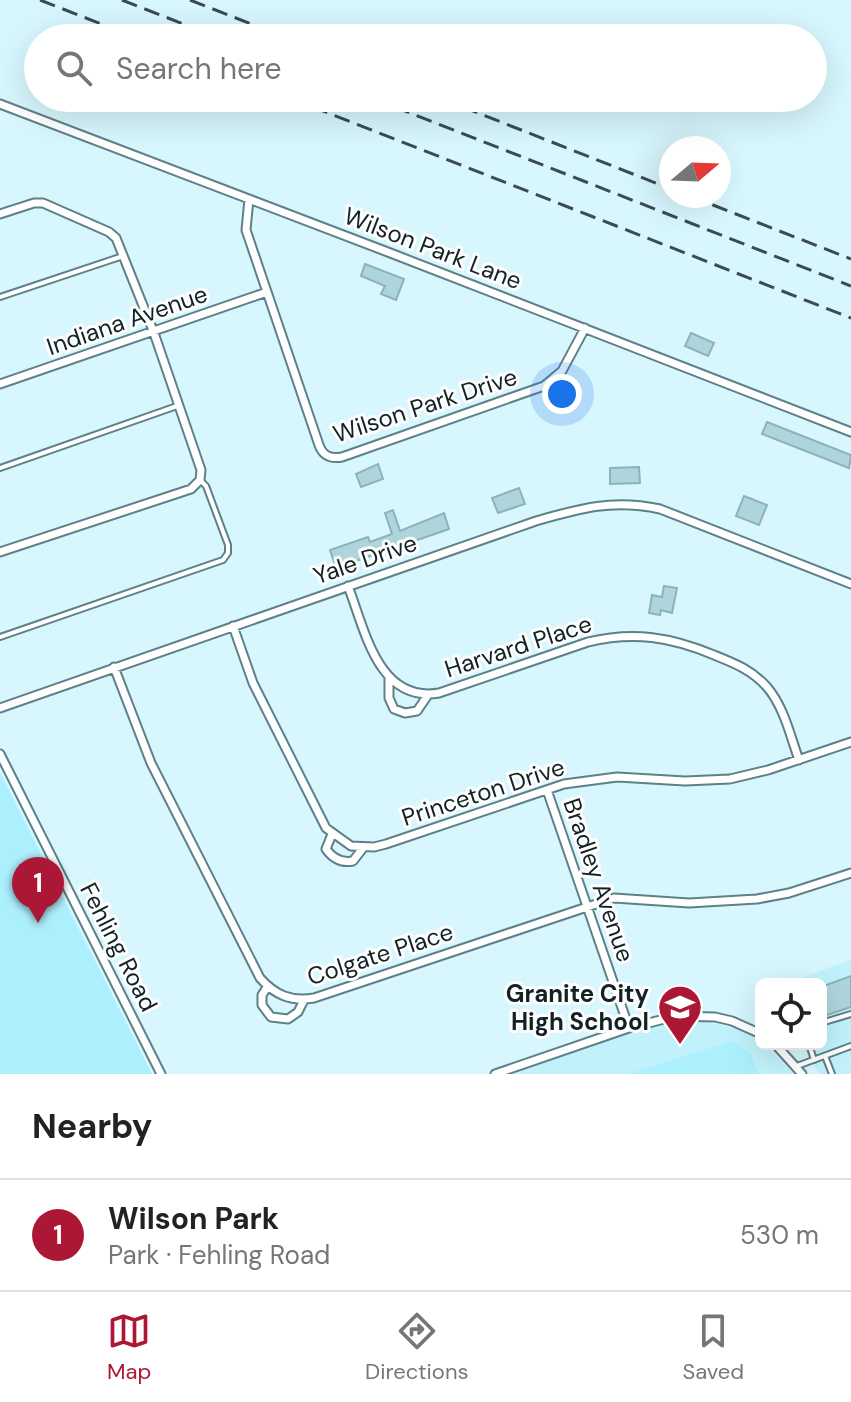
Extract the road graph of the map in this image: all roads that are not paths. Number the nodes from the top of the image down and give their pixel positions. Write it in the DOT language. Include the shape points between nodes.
graph roads {
  1 [pos="0,104"];
  2 [pos="249,199"];
  3 [pos="0,214"];
  4 [pos="125,255"];
  5 [pos="267,292"];
  6 [pos="0,297"];
  7 [pos="585,328"];
  8 [pos="154,333"];
  9 [pos="0,384"];
  10 [pos="180,405"];
  11 [pos="851,432"];
  12 [pos="0,468"];
  13 [pos="200,480"];
  14 [pos="0,552"];
  15 [pos="851,584"];
  16 [pos="348,586"];
  17 [pos="233,626"];
  18 [pos="0,637"];
  19 [pos="114,667"];
  20 [pos="389,678"];
  21 [pos="428,695"];
  22 [pos="0,708"];
  23 [pos="851,742"];
  24 [pos="0,754"];
  25 [pos="799,760"];
  26 [pos="547,790"];
  27 [pos="332,834"];
  28 [pos="363,848"];
  29 [pos="851,873"];
  30 [pos="587,906"];
  31 [pos="268,986"];
  32 [pos="304,1000"];
  33 [pos="851,1014"];
  34 [pos="827,1021"];
  35 [pos="629,1028"];
  36 [pos="755,1031"];
  37 [pos="851,1046"];
  38 [pos="781,1050"];
  39 [pos="811,1050"];
  40 [pos="825,1056"];
  41 [pos="814,1060"];
  42 [pos="797,1066"];
  43 [pos="161,1073"];
  44 [pos="495,1074"];
  45 [pos="802,1074"];
  46 [pos="832,1074"];
  1 -- 2 [label="street, Wilson Park Lane"];
  2 -- 5 [label="street, Wilson Park Drive" via="244,224"];
  2 -- 7 [label="street, Wilson Park Lane"];
  3 -- 4 [label="street" via="43,203 109,232"];
  4 -- 6 [label="lane"];
  4 -- 8 [label="street"];
  5 -- 7 [label="street, Wilson Park Drive" via="321,451 336,458 544,386 562,371"];
  5 -- 8 [label="street, Indiana Avenue"];
  7 -- 11 [label="street, Wilson Park Lane"];
  8 -- 9 [label="street, Indiana Avenue"];
  8 -- 10 [label="street"];
  10 -- 12 [label="lane"];
  10 -- 13 [label="street"];
  13 -- 14 [label="street" via="191,489"];
  13 -- 18 [label="lane" via="228,545 223,560"];
  15 -- 16 [label="street, Yale Drive" via="660,509 598,505"];
  16 -- 17 [label="street, Yale Drive"];
  16 -- 20 [label="street, Harvard Place" via="375,657"];
  17 -- 19 [label="street, Yale Drive"];
  17 -- 27 [label="street, Princeton Drive" via="253,683 320,820"];
  19 -- 22 [label="street, Yale Drive"];
  19 -- 31 [label="street" via="151,763"];
  20 -- 21 [label="street, Harvard Place" via="407,691"];
  20 -- 21 [label="street, Harvard Place" via="394,709 417,711"];
  21 -- 25 [label="street, Harvard Place" via="588,642 625,635 662,637 755,675 782,711"];
  23 -- 25 [label="street, Princeton Drive"];
  24 -- 43 [label="street, Fehling Road"];
  25 -- 26 [label="street, Princeton Drive" via="730,779 617,777"];
  26 -- 28 [label="street, Princeton Drive"];
  26 -- 30 [label="street, Bradley Avenue"];
  27 -- 28 [label="street"];
  27 -- 28 [label="street, Princeton Drive" via="326,849 344,862 353,861"];
  29 -- 30 [label="street, Colgate Place" via="757,899 689,903 624,897"];
  30 -- 32 [label="street, Colgate Place"];
  30 -- 35 [label="street, Bradley Avenue"];
  31 -- 32 [label="street, Colgate Place" via="285,997"];
  31 -- 32 [label="street" via="262,1005 271,1017 288,1019"];
  33 -- 34 [label="lane"];
  35 -- 36 [label="street" via="700,1015"];
  35 -- 44 [label="street"];
  37 -- 40 [label="lane"];
  38 -- 42 [label="street"];
  39 -- 41 [label="lane"];
  40 -- 41 [label="lane"];
  40 -- 46 [label="lane"];
  41 -- 42 [label="lane"];
  42 -- 45 [label="street"];
}
